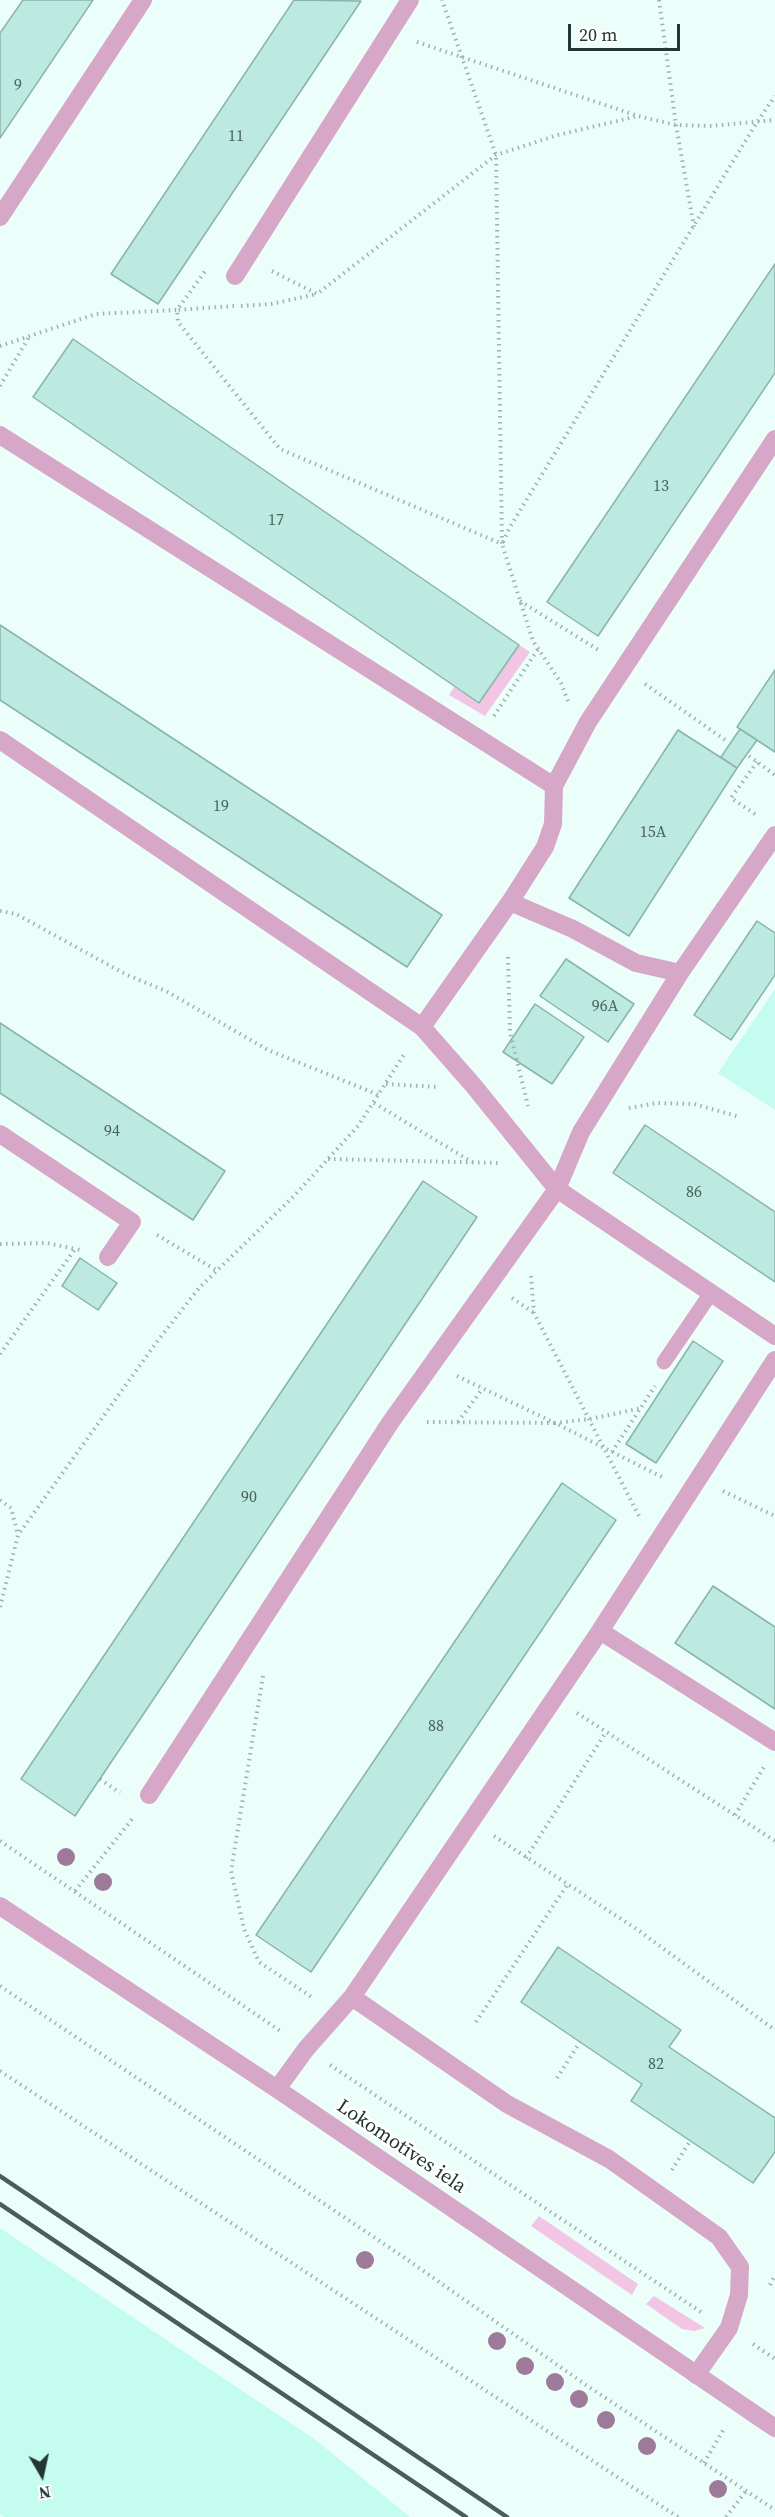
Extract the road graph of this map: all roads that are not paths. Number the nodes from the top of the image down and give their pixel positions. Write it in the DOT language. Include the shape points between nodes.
graph roads {
  1 [pos="143,0"];
  2 [pos="410,0"];
  3 [pos="0,217"];
  4 [pos="235,276"];
  5 [pos="0,435"];
  6 [pos="775,440"];
  7 [pos="0,740"];
  8 [pos="554,786"];
  9 [pos="775,836"];
  10 [pos="510,902"];
  11 [pos="680,973"];
  12 [pos="422,1027"];
  13 [pos="0,1134"];
  14 [pos="557,1189"];
  15 [pos="108,1257"];
  16 [pos="711,1293"];
  17 [pos="775,1336"];
  18 [pos="775,1359"];
  19 [pos="663,1362"];
  20 [pos="600,1631"];
  21 [pos="772,1751"];
  22 [pos="149,1795"];
  23 [pos="0,1906"];
  24 [pos="352,1997"];
  25 [pos="277,2090"];
  26 [pos="696,2375"];
  27 [pos="775,2428"];
  1 -- 3 [label="street"];
  2 -- 4 [label="street"];
  5 -- 8 [label="street"];
  6 -- 8 [label="street" via="588,722"];
  7 -- 12 [label="street"];
  8 -- 10 [label="street" via="553,824 545,846"];
  9 -- 11 [label="street"];
  10 -- 11 [label="street" via="573,929 636,963"];
  10 -- 12 [label="street"];
  11 -- 14 [label="street" via="581,1132"];
  12 -- 14 [label="street"];
  13 -- 15 [label="street" via="132,1222"];
  14 -- 16 [label="street"];
  14 -- 22 [label="street" via="390,1423"];
  16 -- 17 [label="street"];
  16 -- 19 [label="lane"];
  18 -- 20 [label="street"];
  20 -- 21 [label="street"];
  20 -- 24 [label="street"];
  23 -- 25 [label="street, Lokomotīves iela"];
  24 -- 25 [label="street" via="306,2049"];
  24 -- 26 [label="street" via="507,2104 609,2159 719,2237 740,2266 739,2295 729,2328"];
  25 -- 26 [label="street, Lokomotīves iela"];
  26 -- 27 [label="street, Lokomotīves iela"];
}
